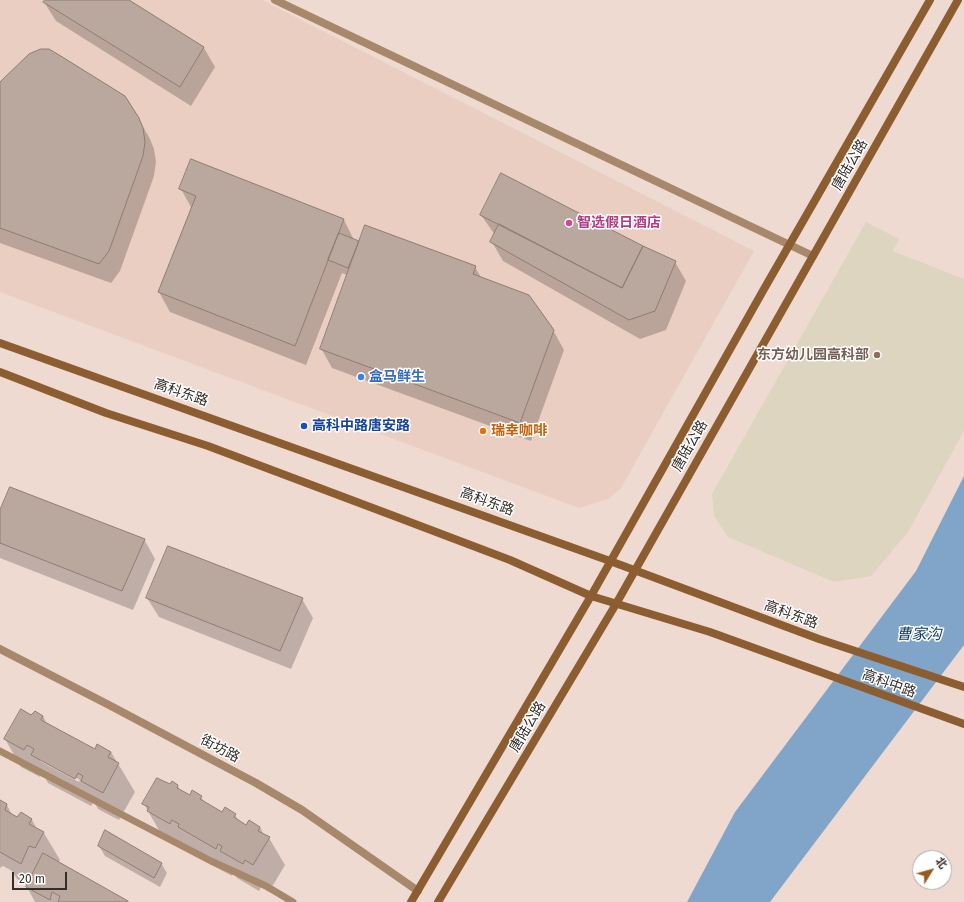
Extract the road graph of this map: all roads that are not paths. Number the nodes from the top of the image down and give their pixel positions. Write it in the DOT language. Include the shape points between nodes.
graph roads {
  1 [pos="276,0"];
  2 [pos="930,0"];
  3 [pos="958,0"];
  4 [pos="790,244"];
  5 [pos="813,256"];
  6 [pos="0,343"];
  7 [pos="0,372"];
  8 [pos="610,561"];
  9 [pos="634,570"];
  10 [pos="591,596"];
  11 [pos="616,604"];
  12 [pos="0,649"];
  13 [pos="964,687"];
  14 [pos="964,724"];
  15 [pos="0,751"];
  16 [pos="418,891"];
  17 [pos="293,902"];
  18 [pos="411,902"];
  19 [pos="438,902"];
  1 -- 4 [label="street"];
  2 -- 4 [label="main road, 唐陆公路"];
  3 -- 5 [label="main road, 唐陆公路"];
  4 -- 5 [label="street"];
  4 -- 8 [label="main road, 唐陆公路"];
  5 -- 9 [label="main road, 唐陆公路"];
  6 -- 8 [label="main road, 高科东路"];
  7 -- 10 [label="main road" via="106,413 208,446 510,560"];
  8 -- 9 [label="main road, 高科东路"];
  8 -- 10 [label="main road, 唐陆公路"];
  9 -- 11 [label="main road, 唐陆公路"];
  9 -- 13 [label="main road, 高科东路" via="819,639"];
  10 -- 11 [label="main road"];
  10 -- 16 [label="main road, 唐陆公路"];
  11 -- 14 [label="main road, 高科中路" via="710,632"];
  11 -- 19 [label="main road, 唐陆公路"];
  12 -- 16 [label="street, 街坊路" via="256,783 302,810"];
  15 -- 17 [label="lane"];
  16 -- 18 [label="main road, 唐陆公路"];
}
